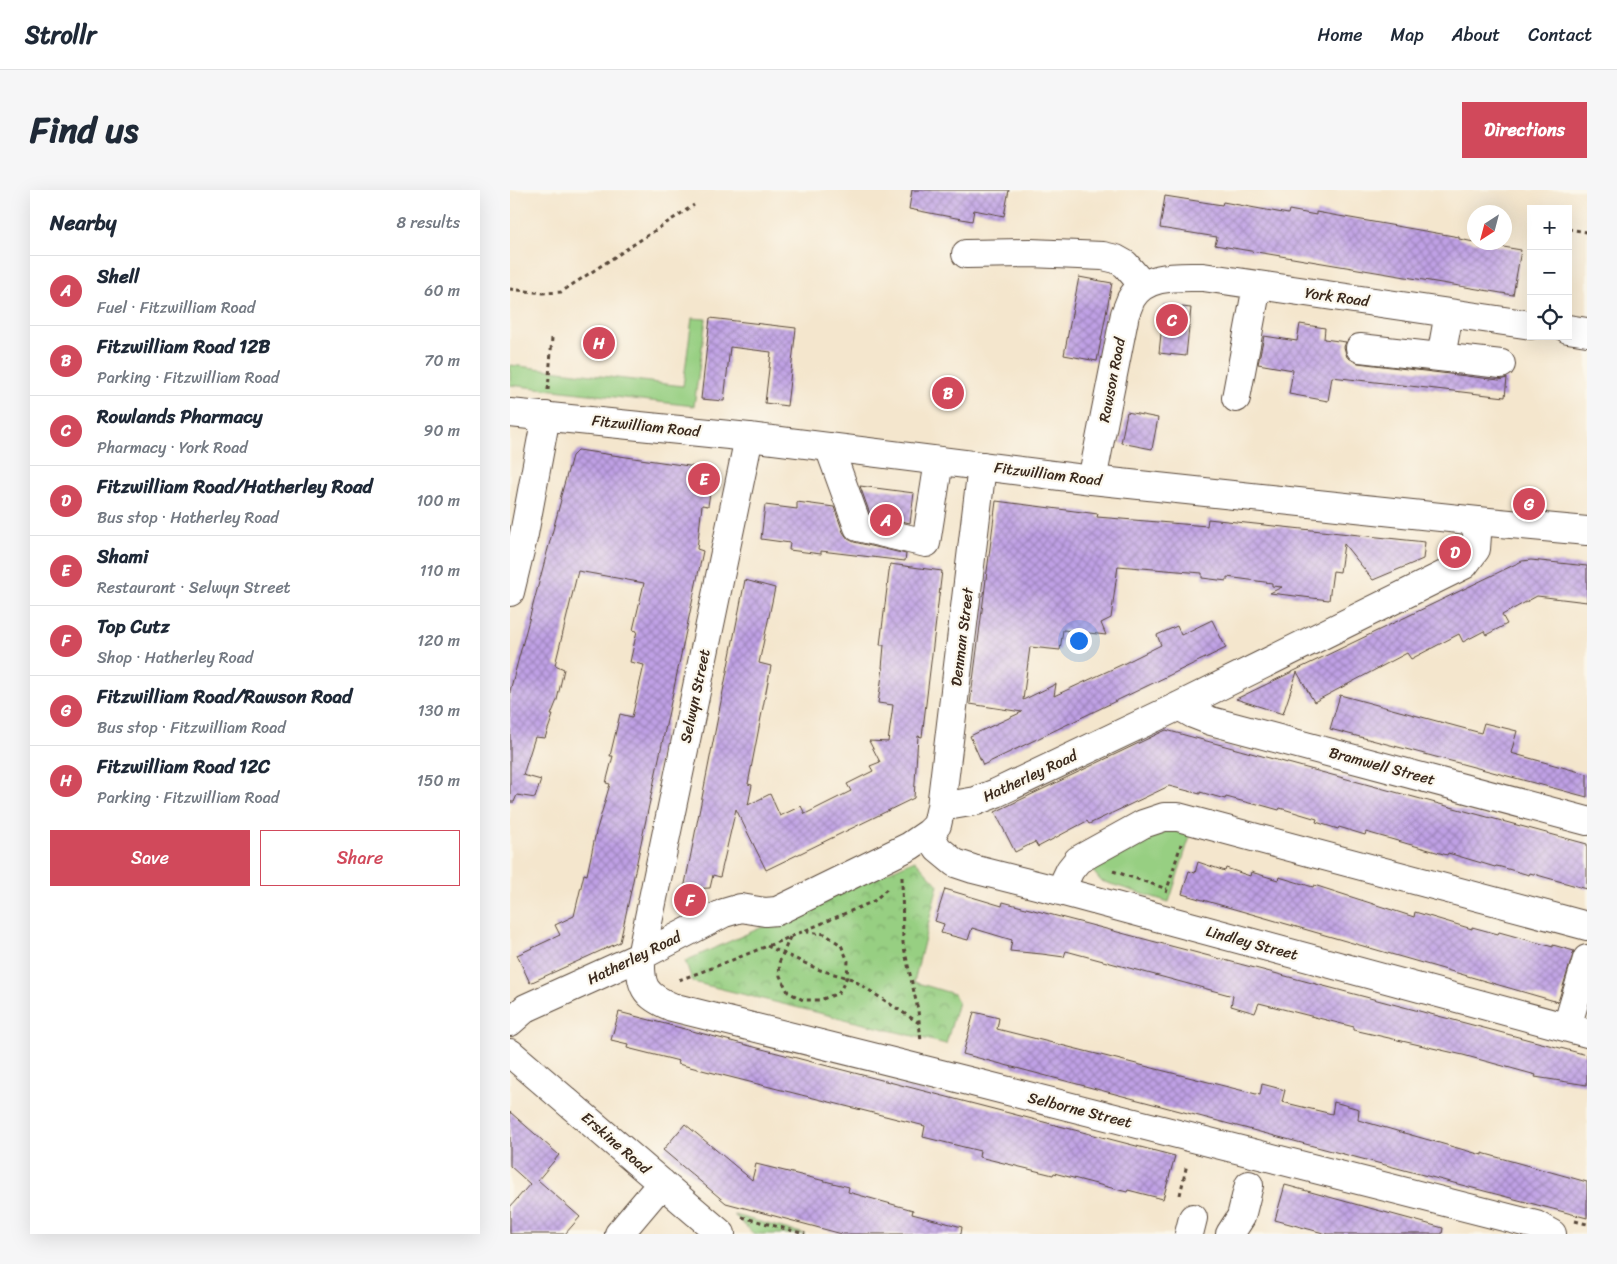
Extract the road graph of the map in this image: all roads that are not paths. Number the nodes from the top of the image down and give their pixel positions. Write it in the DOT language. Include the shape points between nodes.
graph roads {
  1 [pos="966,254"];
  2 [pos="1144,286"];
  3 [pos="1257,286"];
  4 [pos="1449,313"];
  5 [pos="1527,324"];
  6 [pos="1572,330"];
  7 [pos="1587,332"];
  8 [pos="1360,348"];
  9 [pos="1441,357"];
  10 [pos="1501,364"];
  11 [pos="1236,398"];
  12 [pos="510,413"];
  13 [pos="546,416"];
  14 [pos="749,437"];
  15 [pos="829,447"];
  16 [pos="939,461"];
  17 [pos="982,466"];
  18 [pos="1092,480"];
  19 [pos="1478,521"];
  20 [pos="1587,531"];
  21 [pos="517,533"];
  22 [pos="510,592"];
  23 [pos="1179,706"];
  24 [pos="941,807"];
  25 [pos="1587,821"];
  26 [pos="929,834"];
  27 [pos="1060,891"];
  28 [pos="1587,926"];
  29 [pos="641,956"];
  30 [pos="1587,959"];
  31 [pos="510,1022"];
  32 [pos="1577,1030"];
  33 [pos="510,1053"];
  34 [pos="662,1183"];
  35 [pos="1250,1185"];
  36 [pos="714,1228"];
  37 [pos="619,1234"];
  38 [pos="1230,1234"];
  39 [pos="1552,1234"];
  1 -- 2 [label="street" via="1030,253 1116,258"];
  2 -- 3 [label="street, York Road" via="1165,277 1202,277"];
  2 -- 18 [label="street, Rawson Road" via="1132,298 1125,314"];
  3 -- 4 [label="street, York Road"];
  3 -- 11 [label="street"];
  4 -- 5 [label="street, York Road"];
  4 -- 9 [label="street"];
  6 -- 7 [label="street"];
  8 -- 9 [label="street"];
  9 -- 10 [label="street"];
  12 -- 13 [label="street, Fitzwilliam Road"];
  13 -- 14 [label="street, Fitzwilliam Road"];
  13 -- 21 [label="street"];
  14 -- 15 [label="street, Fitzwilliam Road"];
  14 -- 29 [label="street, Selwyn Street"];
  15 -- 16 [label="street, Fitzwilliam Road"];
  15 -- 16 [label="street" via="858,527 926,542"];
  16 -- 17 [label="street, Fitzwilliam Road"];
  17 -- 18 [label="street, Fitzwilliam Road"];
  17 -- 24 [label="street, Denman Street"];
  18 -- 19 [label="street, Fitzwilliam Road"];
  19 -- 20 [label="street, Fitzwilliam Road"];
  19 -- 23 [label="street, Hatherley Road" via="1476,549 1464,565"];
  21 -- 22 [label="street"];
  23 -- 24 [label="street, Hatherley Road" via="996,793 976,801"];
  23 -- 25 [label="street, Bramwell Street" via="1211,721"];
  24 -- 26 [label="street" via="936,825"];
  26 -- 27 [label="street, Lindley Street" via="938,849 955,863"];
  26 -- 29 [label="street, Hatherley Road" via="776,911 741,908"];
  27 -- 28 [label="street" via="1078,860 1143,824 1164,817 1178,817"];
  27 -- 32 [label="street, Lindley Street"];
  29 -- 31 [label="street, Hatherley Road" via="526,1008"];
  29 -- 39 [label="street, Selborne Street" via="642,985 657,1001 672,1008 1536,1225"];
  30 -- 32 [label="street"];
  33 -- 34 [label="street, Erskine Road"];
  34 -- 36 [label="street, Erskine Road"];
  34 -- 37 [label="street"];
  35 -- 38 [label="street" via="1241,1217"];
}
